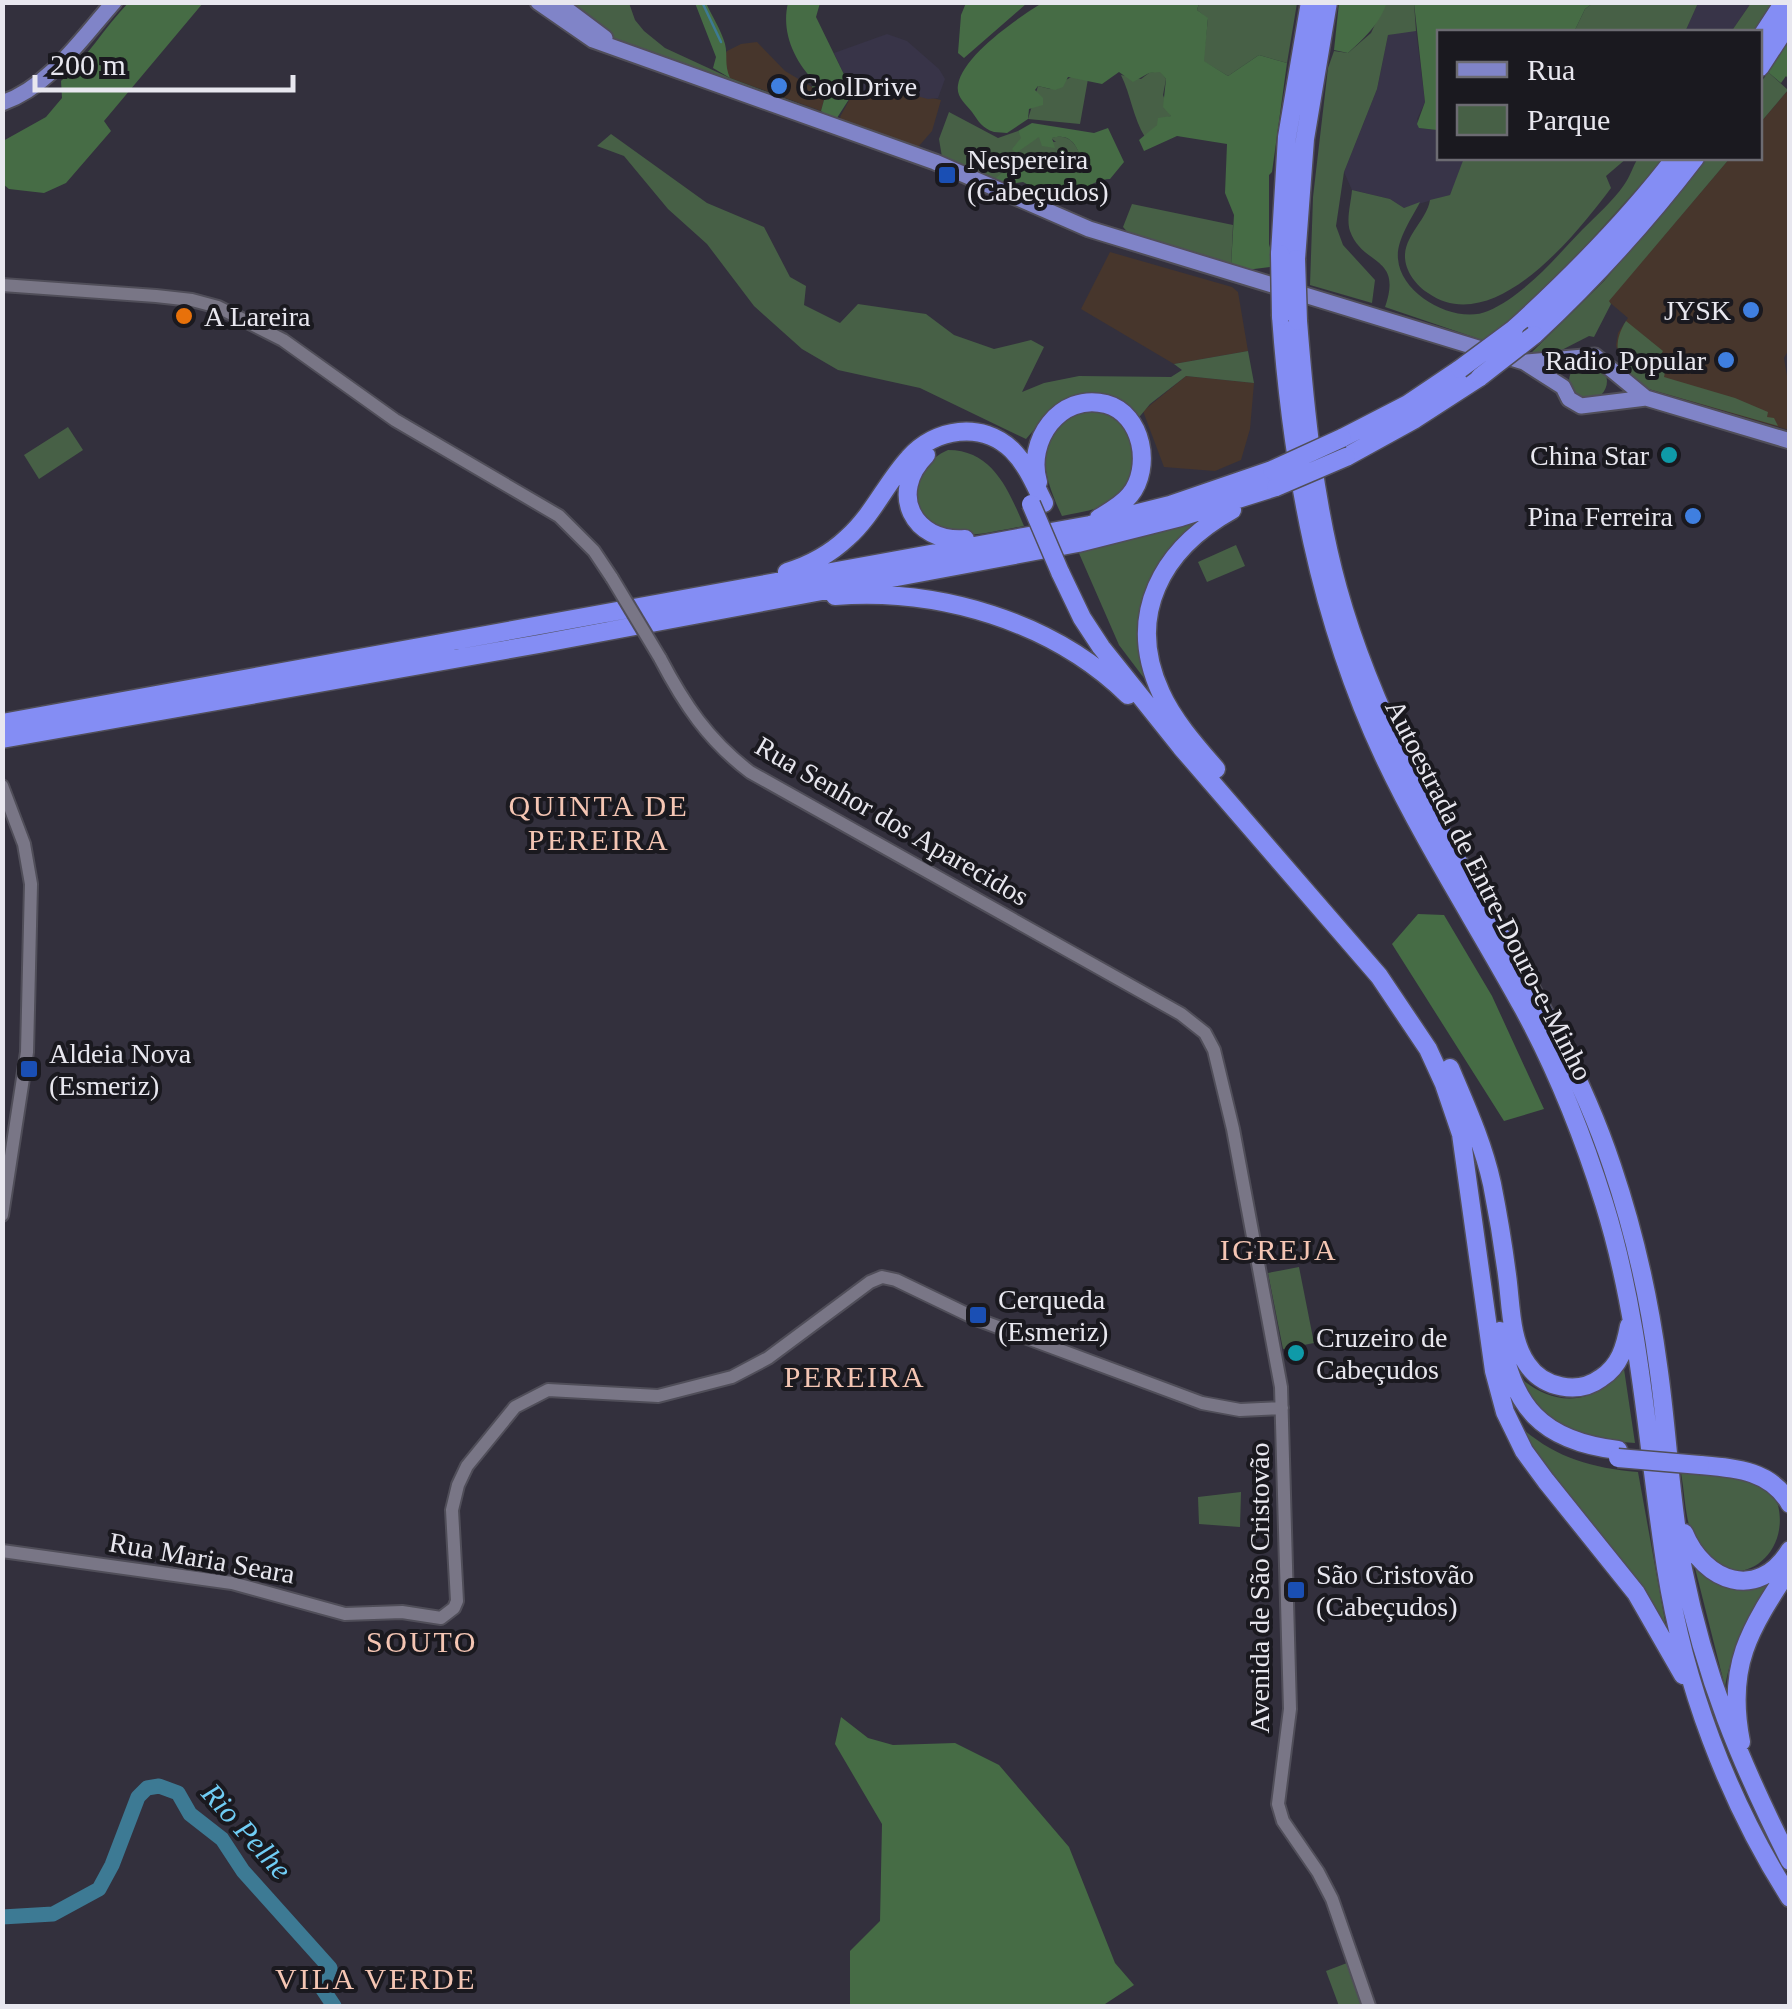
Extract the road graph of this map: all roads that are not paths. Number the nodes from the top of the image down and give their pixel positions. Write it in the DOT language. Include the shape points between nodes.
graph roads {
  1 [pos="114,2"];
  2 [pos="538,2"];
  3 [pos="557,2"];
  4 [pos="1310,2"];
  5 [pos="1328,2"];
  6 [pos="1784,2"];
  7 [pos="1790,22"];
  8 [pos="1762,36"];
  9 [pos="621,49"];
  10 [pos="1762,64"];
  11 [pos="2,102"];
  12 [pos="1674,160"];
  13 [pos="1693,160"];
  14 [pos="1288,257"];
  15 [pos="2,284"];
  16 [pos="1289,319"];
  17 [pos="1574,359"];
  18 [pos="1524,362"];
  19 [pos="1610,368"];
  20 [pos="1563,388"];
  21 [pos="1646,398"];
  22 [pos="1603,401"];
  23 [pos="1790,441"];
  24 [pos="1344,448"];
  25 [pos="1274,478"];
  26 [pos="1038,504"];
  27 [pos="1090,525"];
  28 [pos="989,544"];
  29 [pos="1066,571"];
  30 [pos="744,588"];
  31 [pos="790,595"];
  32 [pos="2,723"];
  33 [pos="2,739"];
  34 [pos="1181,748"];
  35 [pos="1204,755"];
  36 [pos="2,786"];
  37 [pos="1450,1066"];
  38 [pos="4,1197"];
  39 [pos="2,1214"];
  40 [pos="1630,1315"];
  41 [pos="1487,1320"];
  42 [pos="1282,1387"];
  43 [pos="1282,1408"];
  44 [pos="1618,1454"];
  45 [pos="1700,1461"];
  46 [pos="1790,1487"];
  47 [pos="1790,1504"];
  48 [pos="1674,1510"];
  49 [pos="1790,1550"];
  50 [pos="2,1551"];
  51 [pos="1790,1568"];
  52 [pos="1704,1716"];
  53 [pos="1745,1767"];
  54 [pos="1790,1860"];
  55 [pos="1790,1898"];
  56 [pos="1369,2006"];
  1 -- 11 [label="main road" via="50,73"];
  2 -- 9 [label="main road" via="583,35"];
  3 -- 9 [label="main road"];
  4 -- 14 [label="highway, Autoestrada de Entre-Douro-e-Minho" via="1287,137"];
  5 -- 14 [label="highway, Autoestrada de Entre-Douro-e-Minho"];
  6 -- 8 [label="highway"];
  7 -- 10 [label="highway"];
  9 -- 18 [label="main road" via="935,162 1107,235"];
  12 -- 24 [label="highway, bridge" via="1576,272 1514,329"];
  13 -- 24 [label="highway, bridge" via="1588,284 1534,335 1415,419"];
  14 -- 16 [label="highway, Autoestrada de Entre-Douro-e-Minho, bridge"];
  15 -- 42 [label="street, Rua Senhor dos Aparecidos, bridge" via="192,300 283,340 395,420 559,516 594,550 706,735 750,772 1206,1033 1233,1129"];
  16 -- 40 [label="highway, Autoestrada de Entre-Douro-e-Minho" via="1287,402 1302,504 1346,668 1424,836 1564,1092 1604,1202"];
  16 -- 48 [label="highway, Autoestrada de Entre-Douro-e-Minho" via="1338,587 1362,662 1439,828 1540,1002 1616,1178 1652,1326"];
  17 -- 18 [label="main road"];
  17 -- 19 [label="main road" via="1595,356"];
  17 -- 20 [label="main road" via="1563,373"];
  18 -- 20 [label="main road"];
  19 -- 21 [label="main road"];
  19 -- 22 [label="main road" via="1612,389"];
  20 -- 22 [label="main road" via="1581,406"];
  21 -- 22 [label="main road"];
  21 -- 23 [label="main road"];
  24 -- 25 [label="highway, bridge"];
  25 -- 27 [label="highway"];
  25 -- 31 [label="highway" via="1114,534"];
  25 -- 35 [label="highway" via="1190,537 1156,586 1147,624 1149,659 1168,707"];
  26 -- 27 [label="highway" via="1034,458 1044,430 1079,405 1106,404 1134,428 1142,468 1130,496"];
  26 -- 28 [label="highway" via="990,448 954,442 923,457 908,495 919,523 938,538 982,538"];
  26 -- 29 [label="highway, bridge"];
  26 -- 30 [label="highway" via="1024,465 1005,444 978,432 946,434 908,458 864,521 832,550"];
  27 -- 28 [label="highway"];
  28 -- 30 [label="highway"];
  29 -- 34 [label="highway" via="1100,647"];
  29 -- 35 [label="highway" via="1107,642"];
  30 -- 32 [label="highway"];
  31 -- 33 [label="highway"];
  31 -- 34 [label="highway" via="905,596 982,611 1088,661"];
  34 -- 41 [label="highway" via="1378,976 1428,1048 1461,1134"];
  35 -- 37 [label="highway" via="1406,994"];
  36 -- 38 [label="street" via="31,884 28,1036"];
  37 -- 40 [label="highway" via="1491,1182 1526,1364 1553,1385 1598,1381 1620,1357"];
  37 -- 44 [label="highway" via="1477,1164 1511,1382 1545,1427"];
  38 -- 39 [label="street"];
  40 -- 52 [label="highway, Autoestrada de Entre-Douro-e-Minho" via="1666,1571"];
  41 -- 44 [label="highway" via="1509,1398 1534,1429 1566,1448"];
  41 -- 52 [label="highway" via="1505,1412 1524,1450 1636,1593"];
  42 -- 43 [label="street, Avenida de São Cristovão"];
  43 -- 50 [label="street, Rua Maria Seara" via="1202,1403 882,1277 732,1377 658,1396 548,1390 514,1406 458,1486 452,1510 457,1601 449,1614 345,1614 232,1583"];
  43 -- 56 [label="street, Avenida de São Cristovão" via="1290,1709 1278,1804 1332,1899"];
  44 -- 45 [label="highway"];
  45 -- 46 [label="highway" via="1739,1461 1769,1470"];
  45 -- 47 [label="highway" via="1765,1478"];
  48 -- 49 [label="highway" via="1700,1562 1726,1578 1760,1577"];
  48 -- 53 [label="highway, Autoestrada de Entre-Douro-e-Minho" via="1695,1625"];
  51 -- 53 [label="highway" via="1754,1622 1738,1666 1737,1724"];
  52 -- 55 [label="highway, Autoestrada de Entre-Douro-e-Minho" via="1736,1800"];
  53 -- 54 [label="highway, Autoestrada de Entre-Douro-e-Minho"];
}
